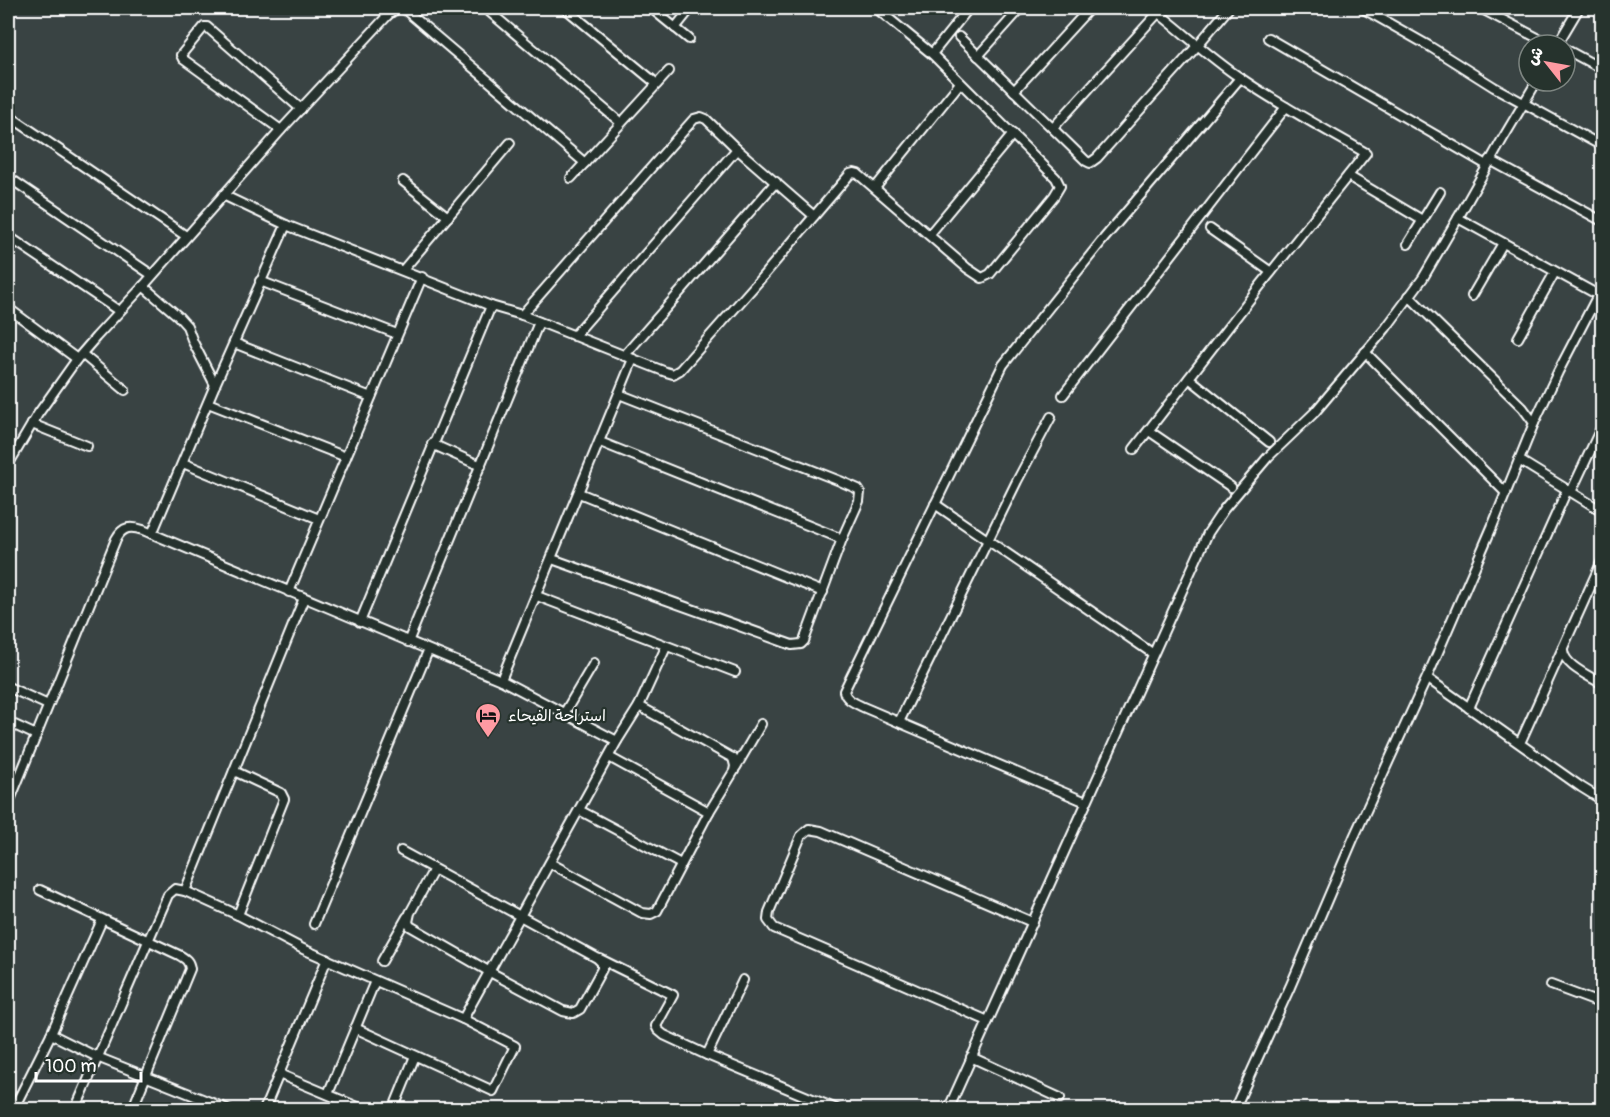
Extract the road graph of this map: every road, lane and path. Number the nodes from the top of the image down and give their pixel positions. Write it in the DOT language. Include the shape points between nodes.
graph roads {
  1 [pos="382,8"];
  2 [pos="398,8"];
  3 [pos="403,8"];
  4 [pos="485,8"];
  5 [pos="565,8"];
  6 [pos="651,8"];
  7 [pos="691,8"];
  8 [pos="876,8"];
  9 [pos="969,8"];
  10 [pos="1021,8"];
  11 [pos="1090,8"];
  12 [pos="1229,8"];
  13 [pos="1362,8"];
  14 [pos="1480,8"];
  15 [pos="1579,8"];
  16 [pos="1155,9"];
  17 [pos="389,14"];
  18 [pos="675,28"];
  19 [pos="1528,33"];
  20 [pos="1564,33"];
  21 [pos="959,37"];
  22 [pos="1268,38"];
  23 [pos="689,39"];
  24 [pos="1197,46"];
  25 [pos="932,54"];
  26 [pos="1577,55"];
  27 [pos="978,56"];
  28 [pos="1602,69"];
  29 [pos="669,71"];
  30 [pos="1240,78"];
  31 [pos="960,83"];
  32 [pos="657,84"];
  33 [pos="1014,91"];
  34 [pos="1531,93"];
  35 [pos="1525,103"];
  36 [pos="1286,108"];
  37 [pos="301,109"];
  38 [pos="8,115"];
  39 [pos="621,123"];
  40 [pos="1053,128"];
  41 [pos="281,130"];
  42 [pos="1013,134"];
  43 [pos="510,142"];
  44 [pos="1602,146"];
  45 [pos="737,149"];
  46 [pos="585,163"];
  47 [pos="1489,163"];
  48 [pos="1348,176"];
  49 [pos="8,177"];
  50 [pos="571,178"];
  51 [pos="403,182"];
  52 [pos="776,182"];
  53 [pos="875,188"];
  54 [pos="1440,192"];
  55 [pos="223,195"];
  56 [pos="814,216"];
  57 [pos="448,217"];
  58 [pos="1458,218"];
  59 [pos="1422,220"];
  60 [pos="1602,221"];
  61 [pos="286,225"];
  62 [pos="1210,229"];
  63 [pos="929,235"];
  64 [pos="8,236"];
  65 [pos="186,236"];
  66 [pos="1503,243"];
  67 [pos="1408,244"];
  68 [pos="403,270"];
  69 [pos="1271,272"];
  70 [pos="1555,272"];
  71 [pos="152,275"];
  72 [pos="422,278"];
  73 [pos="260,281"];
  74 [pos="143,286"];
  75 [pos="1409,296"];
  76 [pos="1472,296"];
  77 [pos="1600,296"];
  78 [pos="491,306"];
  79 [pos="8,308"];
  80 [pos="119,311"];
  81 [pos="522,315"];
  82 [pos="539,322"];
  83 [pos="397,334"];
  84 [pos="574,336"];
  85 [pos="1518,338"];
  86 [pos="234,343"];
  87 [pos="1365,352"];
  88 [pos="80,356"];
  89 [pos="624,356"];
  90 [pos="633,360"];
  91 [pos="1190,378"];
  92 [pos="215,385"];
  93 [pos="125,390"];
  94 [pos="619,394"];
  95 [pos="1063,395"];
  96 [pos="370,398"];
  97 [pos="208,403"];
  98 [pos="1051,417"];
  99 [pos="1534,423"];
  100 [pos="32,424"];
  101 [pos="1602,426"];
  102 [pos="1149,431"];
  103 [pos="600,442"];
  104 [pos="1269,442"];
  105 [pos="432,444"];
  106 [pos="87,446"];
  107 [pos="1134,450"];
  108 [pos="346,457"];
  109 [pos="1519,460"];
  110 [pos="183,463"];
  111 [pos="8,465"];
  112 [pos="481,466"];
  113 [pos="1231,487"];
  114 [pos="1569,491"];
  115 [pos="579,493"];
  116 [pos="1506,493"];
  117 [pos="935,504"];
  118 [pos="1602,511"];
  119 [pos="320,519"];
  120 [pos="152,534"];
  121 [pos="842,539"];
  122 [pos="989,541"];
  123 [pos="552,559"];
  124 [pos="1602,561"];
  125 [pos="289,592"];
  126 [pos="823,592"];
  127 [pos="537,596"];
  128 [pos="304,598"];
  129 [pos="360,622"];
  130 [pos="408,642"];
  131 [pos="666,646"];
  132 [pos="1563,649"];
  133 [pos="428,651"];
  134 [pos="1152,653"];
  135 [pos="594,663"];
  136 [pos="735,672"];
  137 [pos="1427,678"];
  138 [pos="501,680"];
  139 [pos="1602,684"];
  140 [pos="8,687"];
  141 [pos="48,705"];
  142 [pos="639,705"];
  143 [pos="1469,708"];
  144 [pos="565,712"];
  145 [pos="8,722"];
  146 [pos="899,722"];
  147 [pos="761,724"];
  148 [pos="36,735"];
  149 [pos="617,741"];
  150 [pos="1520,743"];
  151 [pos="609,757"];
  152 [pos="234,771"];
  153 [pos="734,771"];
  154 [pos="11,783"];
  155 [pos="1602,800"];
  156 [pos="1086,802"];
  157 [pos="8,805"];
  158 [pos="579,810"];
  159 [pos="709,812"];
  160 [pos="401,851"];
  161 [pos="550,862"];
  162 [pos="681,864"];
  163 [pos="434,869"];
  164 [pos="40,890"];
  165 [pos="185,891"];
  166 [pos="410,914"];
  167 [pos="238,915"];
  168 [pos="521,916"];
  169 [pos="102,920"];
  170 [pos="1032,922"];
  171 [pos="314,924"];
  172 [pos="148,941"];
  173 [pos="592,955"];
  174 [pos="327,959"];
  175 [pos="382,961"];
  176 [pos="490,972"];
  177 [pos="743,980"];
  178 [pos="375,981"];
  179 [pos="1551,985"];
  180 [pos="1602,1004"];
  181 [pos="463,1019"];
  182 [pos="987,1021"];
  183 [pos="355,1028"];
  184 [pos="51,1034"];
  185 [pos="707,1055"];
  186 [pos="415,1056"];
  187 [pos="97,1057"];
  188 [pos="971,1057"];
  189 [pos="279,1074"];
  190 [pos="146,1076"];
  191 [pos="327,1094"];
  192 [pos="1060,1098"];
  193 [pos="13,1110"];
  194 [pos="75,1110"];
  195 [pos="132,1110"];
  196 [pos="230,1110"];
  197 [pos="264,1110"];
  198 [pos="365,1110"];
  199 [pos="393,1110"];
  200 [pos="838,1110"];
  201 [pos="948,1110"];
  202 [pos="1234,1110"];
  1 -- 17 [label="street"];
  2 -- 17 [label="street"];
  3 -- 46 [label="street"];
  4 -- 39 [label="street"];
  5 -- 32 [label="street"];
  6 -- 18 [label="street"];
  7 -- 18 [label="street"];
  8 -- 25 [label="street"];
  9 -- 25 [label="street"];
  10 -- 27 [label="street"];
  11 -- 33 [label="street"];
  12 -- 24 [label="street"];
  13 -- 35 [label="street"];
  14 -- 19 [label="street"];
  15 -- 20 [label="street"];
  16 -- 24 [label="street"];
  16 -- 40 [label="street"];
  17 -- 37 [label="street"];
  18 -- 23 [label="street"];
  21 -- 27 [label="street"];
  22 -- 47 [label="street"];
  24 -- 30 [label="street"];
  24 -- 40 [label="street" via="1094,161 1086,161"];
  25 -- 31 [label="street"];
  26 -- 28 [label="street"];
  27 -- 33 [label="street"];
  29 -- 32 [label="street"];
  30 -- 36 [label="street"];
  30 -- 117 [label="street" via="1008,357"];
  31 -- 42 [label="street"];
  31 -- 53 [label="street"];
  32 -- 39 [label="street"];
  33 -- 40 [label="street"];
  34 -- 35 [label="street"];
  35 -- 44 [label="street"];
  35 -- 47 [label="street"];
  36 -- 48 [label="street" via="1366,153"];
  36 -- 95 [label="street"];
  37 -- 41 [label="street"];
  37 -- 41 [label="street" via="204,27 182,55 183,59"];
  38 -- 65 [label="street"];
  39 -- 46 [label="street"];
  41 -- 55 [label="street"];
  42 -- 63 [label="street"];
  42 -- 63 [label="street" via="1060,186 998,265 986,277 979,276"];
  43 -- 57 [label="street"];
  45 -- 52 [label="street"];
  45 -- 81 [label="street" via="706,119 694,119"];
  45 -- 84 [label="street"];
  46 -- 50 [label="street"];
  47 -- 58 [label="street"];
  47 -- 60 [label="street"];
  48 -- 59 [label="street"];
  48 -- 69 [label="street"];
  49 -- 71 [label="street"];
  51 -- 57 [label="street"];
  52 -- 56 [label="street"];
  52 -- 89 [label="street"];
  53 -- 56 [label="street" via="858,174 850,174"];
  53 -- 63 [label="street"];
  54 -- 59 [label="street"];
  55 -- 61 [label="street"];
  55 -- 65 [label="street"];
  56 -- 90 [label="street" via="676,373"];
  57 -- 68 [label="street"];
  58 -- 66 [label="street"];
  58 -- 75 [label="street"];
  59 -- 67 [label="street"];
  61 -- 68 [label="street"];
  61 -- 73 [label="street"];
  62 -- 69 [label="street"];
  64 -- 80 [label="street"];
  65 -- 71 [label="street"];
  66 -- 70 [label="street"];
  66 -- 76 [label="street"];
  68 -- 72 [label="street"];
  69 -- 91 [label="street"];
  70 -- 77 [label="street"];
  70 -- 85 [label="street"];
  71 -- 74 [label="street"];
  72 -- 78 [label="street"];
  72 -- 83 [label="street"];
  73 -- 83 [label="street"];
  73 -- 86 [label="street"];
  74 -- 80 [label="street"];
  74 -- 92 [label="street" via="187,326"];
  75 -- 87 [label="street"];
  75 -- 99 [label="street"];
  77 -- 99 [label="street"];
  78 -- 81 [label="street"];
  78 -- 105 [label="street"];
  79 -- 88 [label="street"];
  80 -- 88 [label="street"];
  81 -- 82 [label="street"];
  82 -- 84 [label="street"];
  82 -- 112 [label="street"];
  83 -- 96 [label="street"];
  84 -- 89 [label="street"];
  86 -- 92 [label="street"];
  86 -- 96 [label="street"];
  87 -- 116 [label="street"];
  87 -- 134 [label="street" via="1215,520"];
  88 -- 93 [label="street"];
  88 -- 100 [label="street"];
  89 -- 90 [label="street"];
  90 -- 94 [label="street"];
  91 -- 102 [label="street"];
  91 -- 104 [label="street"];
  92 -- 97 [label="street"];
  94 -- 103 [label="street"];
  94 -- 121 [label="street" via="858,489 861,496"];
  96 -- 108 [label="street"];
  97 -- 108 [label="street"];
  97 -- 110 [label="street"];
  98 -- 122 [label="street"];
  99 -- 109 [label="street"];
  100 -- 106 [label="street"];
  100 -- 111 [label="street"];
  101 -- 114 [label="street"];
  102 -- 107 [label="street"];
  102 -- 113 [label="street"];
  103 -- 115 [label="street"];
  103 -- 121 [label="street"];
  105 -- 112 [label="street"];
  105 -- 129 [label="street"];
  108 -- 119 [label="street"];
  109 -- 114 [label="street"];
  109 -- 116 [label="street"];
  110 -- 119 [label="street"];
  110 -- 120 [label="street"];
  112 -- 130 [label="street"];
  114 -- 118 [label="street"];
  114 -- 143 [label="street"];
  115 -- 123 [label="street"];
  115 -- 126 [label="street"];
  116 -- 137 [label="street"];
  117 -- 122 [label="street"];
  117 -- 146 [label="street" via="844,691 849,700"];
  119 -- 125 [label="street"];
  120 -- 125 [label="street"];
  120 -- 141 [label="street" via="134,527 119,533"];
  121 -- 126 [label="street"];
  122 -- 134 [label="street"];
  122 -- 146 [label="street"];
  123 -- 126 [label="street" via="792,645 804,640"];
  123 -- 127 [label="street"];
  124 -- 132 [label="street"];
  125 -- 128 [label="street"];
  127 -- 131 [label="street"];
  127 -- 138 [label="street"];
  128 -- 129 [label="street"];
  128 -- 152 [label="street"];
  129 -- 130 [label="street"];
  130 -- 133 [label="street"];
  131 -- 136 [label="street"];
  131 -- 142 [label="street"];
  132 -- 139 [label="street" via="1563,657 1569,663"];
  132 -- 150 [label="street"];
  133 -- 138 [label="street"];
  133 -- 171 [label="street"];
  134 -- 156 [label="street"];
  135 -- 144 [label="street"];
  137 -- 143 [label="street"];
  137 -- 202 [label="street"];
  138 -- 144 [label="street"];
  140 -- 141 [label="street"];
  141 -- 148 [label="street"];
  142 -- 149 [label="street"];
  142 -- 153 [label="street" via="733,758"];
  143 -- 150 [label="street"];
  144 -- 149 [label="street"];
  145 -- 148 [label="street"];
  146 -- 156 [label="street"];
  147 -- 153 [label="street"];
  148 -- 154 [label="street"];
  149 -- 151 [label="street"];
  150 -- 155 [label="street"];
  151 -- 158 [label="street"];
  151 -- 159 [label="street"];
  152 -- 165 [label="street"];
  152 -- 167 [label="street" via="281,793 284,800"];
  153 -- 159 [label="street"];
  154 -- 157 [label="street"];
  156 -- 170 [label="street"];
  158 -- 161 [label="street"];
  158 -- 162 [label="street"];
  159 -- 162 [label="street"];
  160 -- 163 [label="street"];
  161 -- 162 [label="street" via="642,913 651,914 657,911"];
  161 -- 168 [label="street"];
  163 -- 166 [label="street"];
  163 -- 168 [label="street"];
  164 -- 169 [label="street"];
  165 -- 167 [label="street"];
  165 -- 172 [label="street" via="175,889 168,895"];
  166 -- 175 [label="street"];
  166 -- 176 [label="street" via="408,922 412,928"];
  167 -- 174 [label="street"];
  168 -- 173 [label="street"];
  168 -- 176 [label="street"];
  169 -- 172 [label="street"];
  169 -- 184 [label="street"];
  170 -- 182 [label="street"];
  170 -- 182 [label="street" via="820,831 809,829 801,836 769,912 768,920 774,928"];
  172 -- 187 [label="street"];
  172 -- 190 [label="street" via="185,958 190,969"];
  173 -- 176 [label="street" via="602,963 602,969 580,1009 573,1013"];
  173 -- 185 [label="street" via="673,995 656,1026 658,1030"];
  174 -- 178 [label="street"];
  174 -- 189 [label="street"];
  176 -- 181 [label="street"];
  177 -- 185 [label="street"];
  178 -- 181 [label="street"];
  178 -- 183 [label="street"];
  179 -- 180 [label="street"];
  181 -- 186 [label="street" via="515,1046 493,1091"];
  182 -- 188 [label="street"];
  183 -- 186 [label="street"];
  183 -- 191 [label="street"];
  184 -- 187 [label="street"];
  184 -- 193 [label="street"];
  185 -- 200 [label="street"];
  186 -- 199 [label="street"];
  187 -- 190 [label="street"];
  187 -- 194 [label="street"];
  188 -- 192 [label="street"];
  188 -- 201 [label="street"];
  189 -- 191 [label="street"];
  189 -- 197 [label="street"];
  190 -- 195 [label="street"];
  190 -- 196 [label="street"];
  191 -- 198 [label="street"];
}
